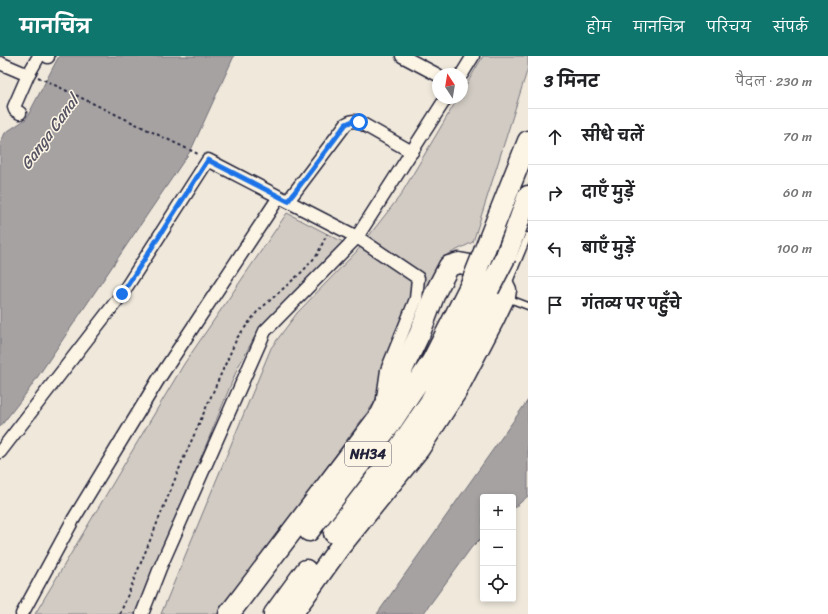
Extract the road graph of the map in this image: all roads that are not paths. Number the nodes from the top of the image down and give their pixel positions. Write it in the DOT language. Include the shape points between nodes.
graph roads {
  1 [pos="45,56"];
  2 [pos="402,56"];
  3 [pos="473,56"];
  4 [pos="0,63"];
  5 [pos="466,68"];
  6 [pos="432,72"];
  7 [pos="32,75"];
  8 [pos="442,104"];
  9 [pos="20,113"];
  10 [pos="528,141"];
  11 [pos="412,152"];
  12 [pos="528,196"];
  13 [pos="284,199"];
  14 [pos="528,236"];
  15 [pos="358,237"];
  16 [pos="493,290"];
  17 [pos="528,306"];
  18 [pos="381,413"];
  19 [pos="0,452"];
  20 [pos="22,614"];
  21 [pos="142,614"];
  22 [pos="230,614"];
  23 [pos="247,614"];
  24 [pos="274,614"];
  25 [pos="292,614"];
  1 -- 7 [label="street"];
  2 -- 6 [label="street"];
  3 -- 5 [label="street"];
  4 -- 7 [label="street"];
  7 -- 9 [label="street" via="14,107"];
  8 -- 11 [label="street"];
  10 -- 16 [label="highway, NH34, bridge" via="485,249"];
  11 -- 13 [label="street" via="355,120 350,121"];
  11 -- 15 [label="street"];
  12 -- 16 [label="highway, NH34, bridge"];
  13 -- 15 [label="street"];
  13 -- 19 [label="street" via="208,160 122,294"];
  13 -- 20 [label="street" via="158,380 73,520"];
  14 -- 16 [label="lane"];
  15 -- 18 [label="street" via="418,278 416,299 387,370"];
  15 -- 21 [label="street" via="265,332"];
  16 -- 17 [label="lane"];
  16 -- 18 [label="highway" via="503,284 470,265 459,263 449,266"];
  16 -- 23 [label="highway, NH34" via="432,361 389,426"];
  16 -- 24 [label="highway, NH34" via="430,402 394,455"];
  16 -- 25 [label="highway" via="493,321 456,392 419,449 339,548"];
  18 -- 22 [label="highway"];
}
